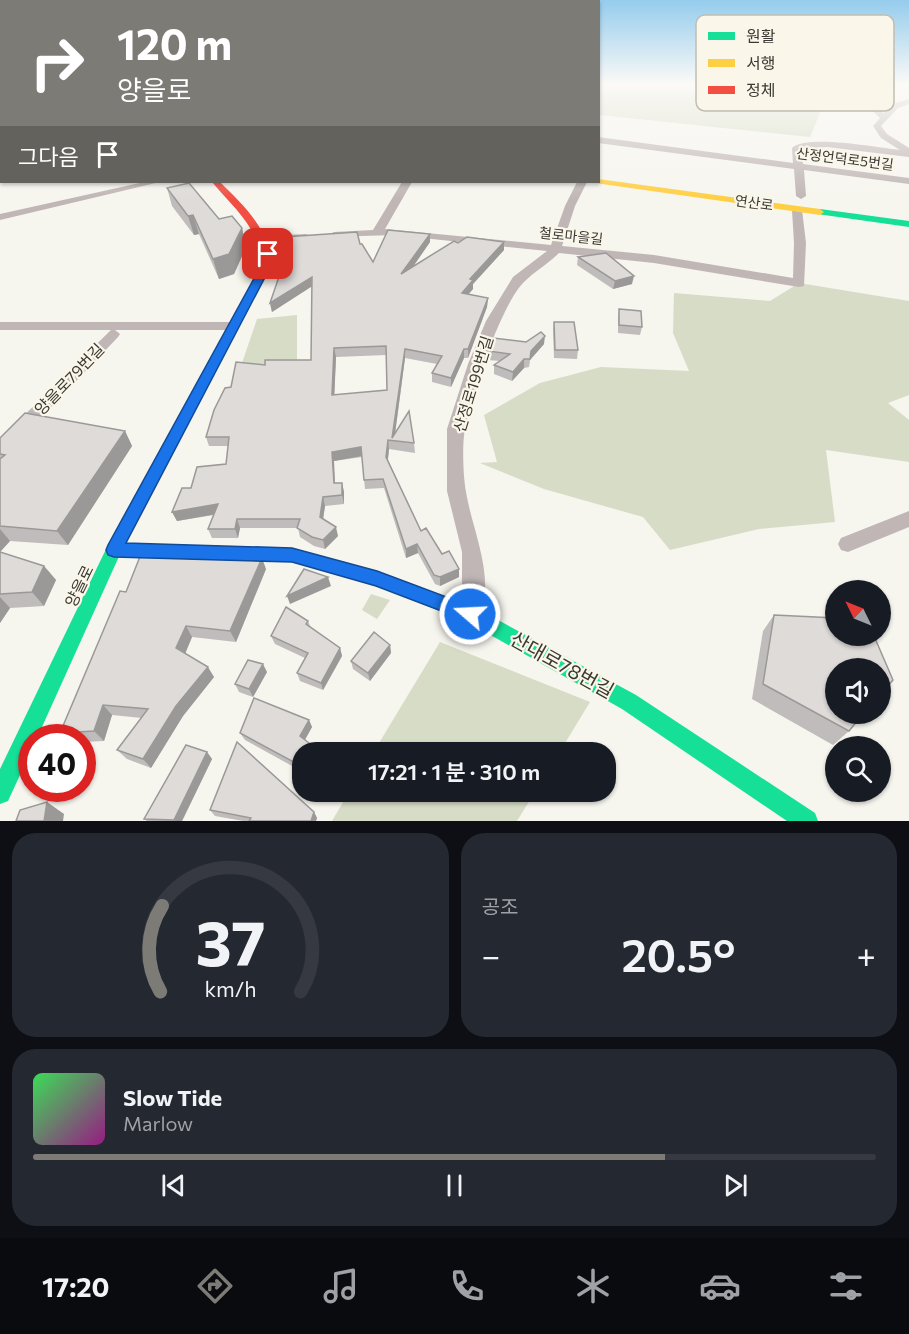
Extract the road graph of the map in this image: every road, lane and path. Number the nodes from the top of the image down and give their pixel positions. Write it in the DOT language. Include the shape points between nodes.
graph roads {
  1 [pos="878,123"];
  2 [pos="600,140"];
  3 [pos="909,153"];
  4 [pos="798,166"];
  5 [pos="600,170"];
  6 [pos="600,181"];
  7 [pos="909,181"];
  8 [pos="151,183"];
  9 [pos="217,183"];
  10 [pos="406,183"];
  11 [pos="582,183"];
  12 [pos="799,203"];
  13 [pos="909,211"];
  14 [pos="0,217"];
  15 [pos="909,224"];
  16 [pos="378,231"];
  17 [pos="265,240"];
  18 [pos="555,249"];
  19 [pos="0,326"];
  20 [pos="233,326"];
  21 [pos="113,334"];
  22 [pos="0,450"];
  23 [pos="909,519"];
  24 [pos="848,544"];
  25 [pos="114,550"];
  26 [pos="470,614"];
  27 [pos="0,793"];
  28 [pos="807,821"];
  1 -- 3 [label="street" via="878,129"];
  2 -- 4 [label="street, 산정언덕로5번길"];
  3 -- 4 [label="street" via="827,144 796,148"];
  4 -- 7 [label="street, 산정언덕로5번길"];
  4 -- 12 [label="street"];
  5 -- 12 [label="street, 연산로"];
  6 -- 12 [label="street, 연산로"];
  8 -- 14 [label="street"];
  9 -- 17 [label="street"];
  10 -- 16 [label="street"];
  11 -- 18 [label="street, 산정로199번길"];
  12 -- 13 [label="street, 연산로"];
  12 -- 15 [label="street, 연산로"];
  12 -- 18 [label="street, 철로마을길" via="800,283"];
  16 -- 17 [label="street, 철로마을길"];
  16 -- 18 [label="street, 철로마을길"];
  17 -- 20 [label="street, 양을로" via="268,262"];
  18 -- 26 [label="street, 산정로199번길" via="518,280 493,321 456,429 456,492 472,552"];
  19 -- 20 [label="street"];
  20 -- 25 [label="street, 양을로"];
  21 -- 22 [label="street, 양을로79번길"];
  23 -- 24 [label="street"];
  25 -- 26 [label="street, 산대로78번길" via="292,555 377,579"];
  25 -- 27 [label="street, 양을로"];
  26 -- 28 [label="street, 산대로78번길" via="629,702"];
}
